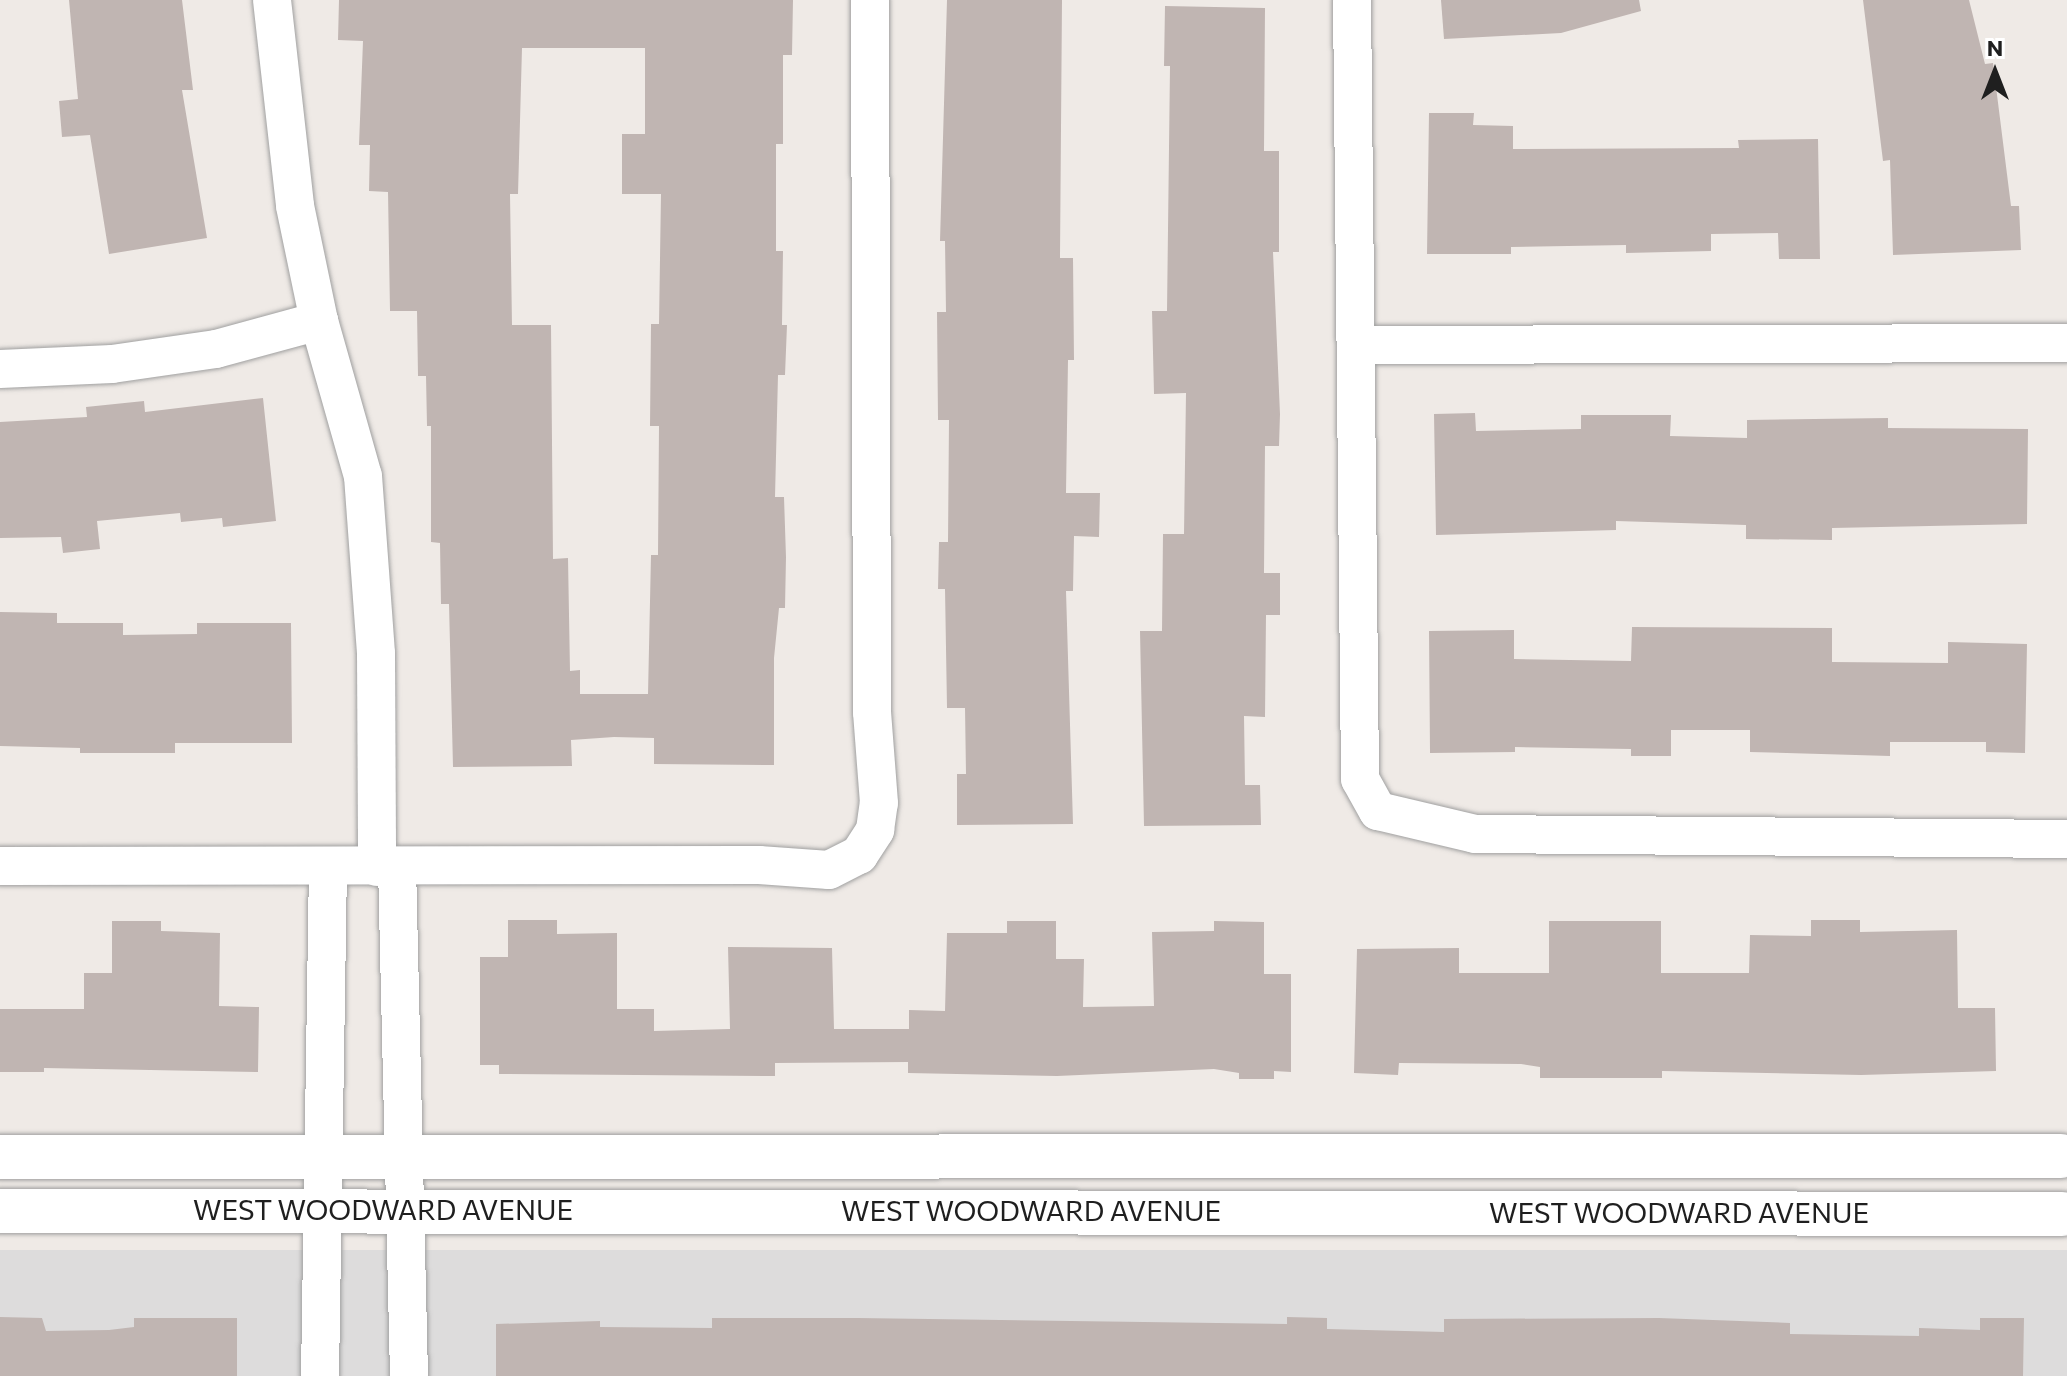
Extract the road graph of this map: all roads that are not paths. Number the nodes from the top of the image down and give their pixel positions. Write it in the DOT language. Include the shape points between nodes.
graph roads {
  1 [pos="272,0"];
  2 [pos="870,0"];
  3 [pos="1352,0"];
  4 [pos="319,321"];
  5 [pos="2067,343"];
  6 [pos="1356,345"];
  7 [pos="0,369"];
  8 [pos="2067,839"];
  9 [pos="0,866"];
  10 [pos="387,866"];
  11 [pos="328,867"];
  12 [pos="2064,1152"];
  13 [pos="0,1157"];
  14 [pos="324,1157"];
  15 [pos="404,1158"];
  16 [pos="405,1208"];
  17 [pos="323,1209"];
  18 [pos="0,1211"];
  19 [pos="2064,1217"];
  20 [pos="320,1376"];
  21 [pos="409,1376"];
  1 -- 4 [label="street" via="295,206"];
  2 -- 10 [label="street" via="872,712 879,770 875,830 859,855 829,870 759,865"];
  3 -- 6 [label="street"];
  4 -- 7 [label="street" via="216,349 112,364"];
  4 -- 10 [label="street" via="363,476"];
  5 -- 6 [label="street"];
  6 -- 8 [label="street" via="1360,779 1378,811 1475,834"];
  9 -- 11 [label="street"];
  10 -- 11 [label="street"];
  10 -- 15 [label="street"];
  11 -- 14 [label="street"];
  12 -- 15 [label="street, WEST WOODWARD AVENUE"];
  12 -- 19 [label="street" via="2055,1194"];
  13 -- 14 [label="street, WEST WOODWARD AVENUE"];
  14 -- 15 [label="street, WEST WOODWARD AVENUE"];
  14 -- 17 [label="street"];
  15 -- 16 [label="street"];
  16 -- 17 [label="street, WEST WOODWARD AVENUE"];
  16 -- 19 [label="street, WEST WOODWARD AVENUE"];
  16 -- 21 [label="street"];
  17 -- 18 [label="street, WEST WOODWARD AVENUE"];
  17 -- 20 [label="street"];
}
